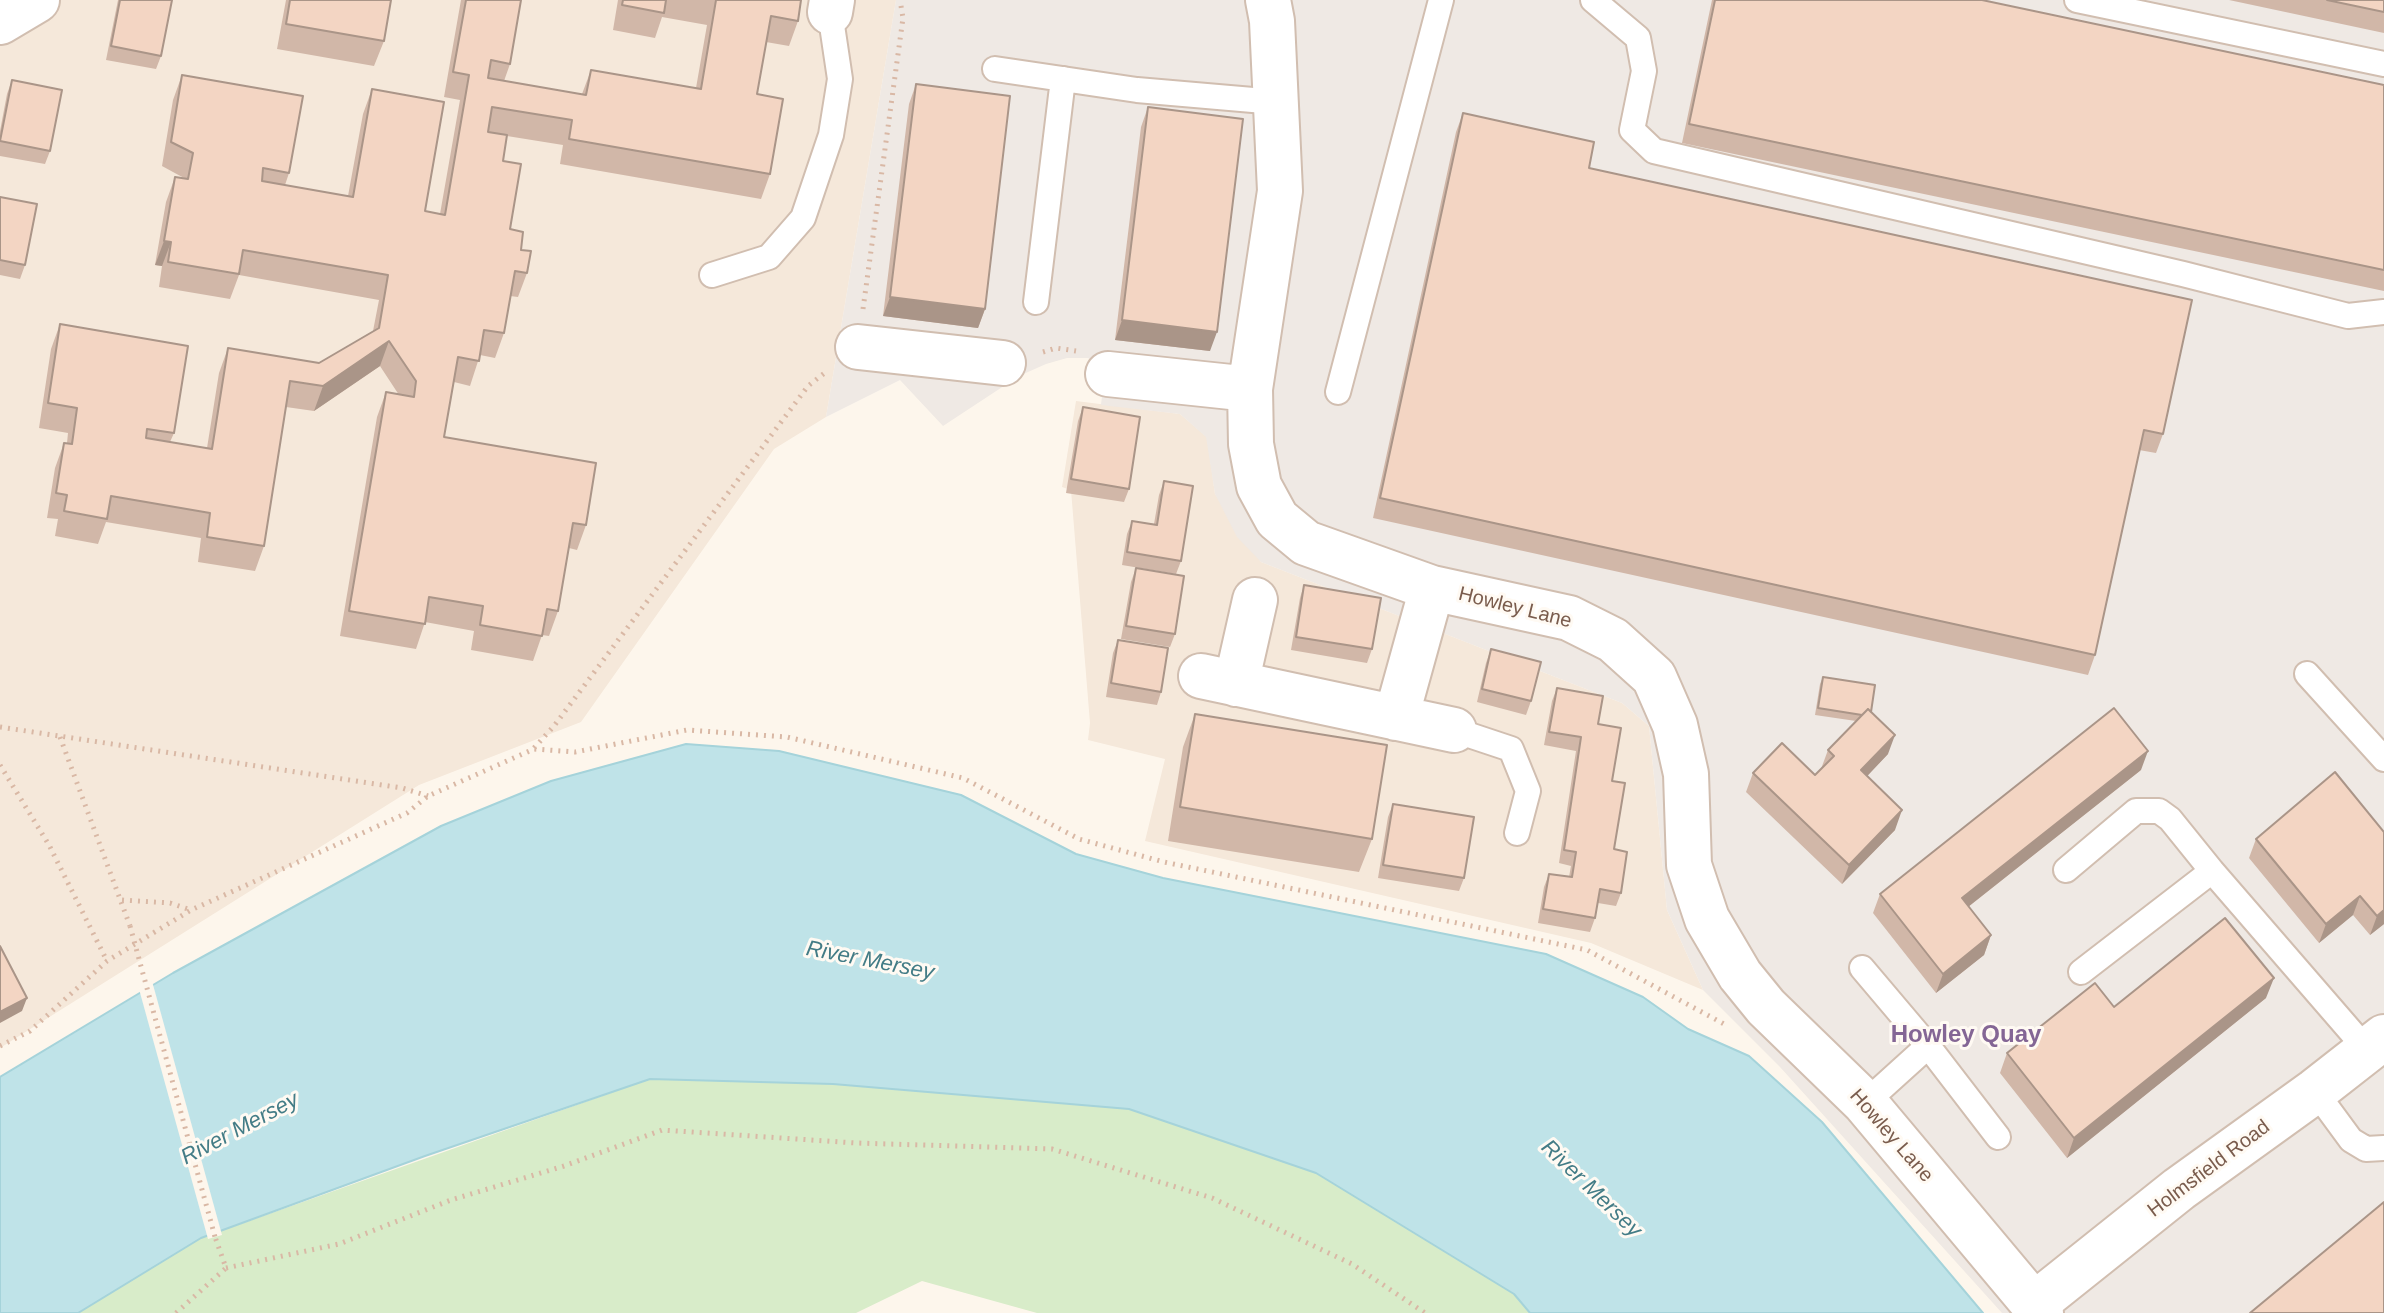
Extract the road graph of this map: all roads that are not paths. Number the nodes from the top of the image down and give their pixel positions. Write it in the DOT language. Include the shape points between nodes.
graph roads {
  1 [pos="37,0"];
  2 [pos="1268,0"];
  3 [pos="1441,0"];
  4 [pos="1593,0"];
  5 [pos="2077,0"];
  6 [pos="831,6"];
  7 [pos="0,22"];
  8 [pos="2384,64"];
  9 [pos="995,69"];
  10 [pos="1063,79"];
  11 [pos="1276,102"];
  12 [pos="712,275"];
  13 [pos="1036,302"];
  14 [pos="2384,312"];
  15 [pos="858,347"];
  16 [pos="1003,363"];
  17 [pos="1108,374"];
  18 [pos="1250,389"];
  19 [pos="1338,392"];
  20 [pos="1432,588"];
  21 [pos="1255,600"];
  22 [pos="2307,674"];
  23 [pos="1396,718"];
  24 [pos="1454,730"];
  25 [pos="2384,759"];
  26 [pos="1517,833"];
  27 [pos="2066,870"];
  28 [pos="2212,871"];
  29 [pos="1862,968"];
  30 [pos="2081,972"];
  31 [pos="2376,1044"];
  32 [pos="1928,1046"];
  33 [pos="2315,1091"];
  34 [pos="1865,1103"];
  35 [pos="1998,1137"];
  36 [pos="2384,1148"];
  37 [pos="2038,1308"];
  1 -- 7 [label="street"];
  2 -- 11 [label="street, Howley Lane"];
  3 -- 19 [label="lane"];
  4 -- 14 [label="lane" via="1638,38 1644,71 1632,130 1654,151 2348,316"];
  5 -- 8 [label="lane"];
  6 -- 12 [label="lane" via="840,79 831,135 803,218 769,257"];
  9 -- 10 [label="lane"];
  10 -- 11 [label="lane"];
  10 -- 13 [label="lane"];
  11 -- 18 [label="street, Howley Lane" via="1280,191"];
  15 -- 16 [label="street"];
  17 -- 18 [label="street"];
  18 -- 20 [label="street, Howley Lane" via="1251,444 1259,486 1277,519 1306,543"];
  20 -- 23 [label="street"];
  20 -- 34 [label="street, Howley Lane" via="1569,618 1613,640 1654,677 1675,725 1686,774 1689,865 1707,919 1766,1007"];
  21 -- 23 [label="street" via="1218,680"];
  22 -- 25 [label="lane"];
  23 -- 24 [label="street"];
  24 -- 26 [label="lane" via="1511,749 1528,791"];
  27 -- 28 [label="lane" via="2136,811 2159,811"];
  28 -- 30 [label="lane"];
  28 -- 31 [label="lane"];
  29 -- 32 [label="lane"];
  31 -- 33 [label="street, Holmsfield Road"];
  32 -- 34 [label="lane"];
  32 -- 35 [label="lane"];
  33 -- 36 [label="lane" via="2351,1140 2366,1149"];
  33 -- 37 [label="street, Holmsfield Road" via="2179,1189"];
  34 -- 37 [label="street, Howley Lane"];
}
